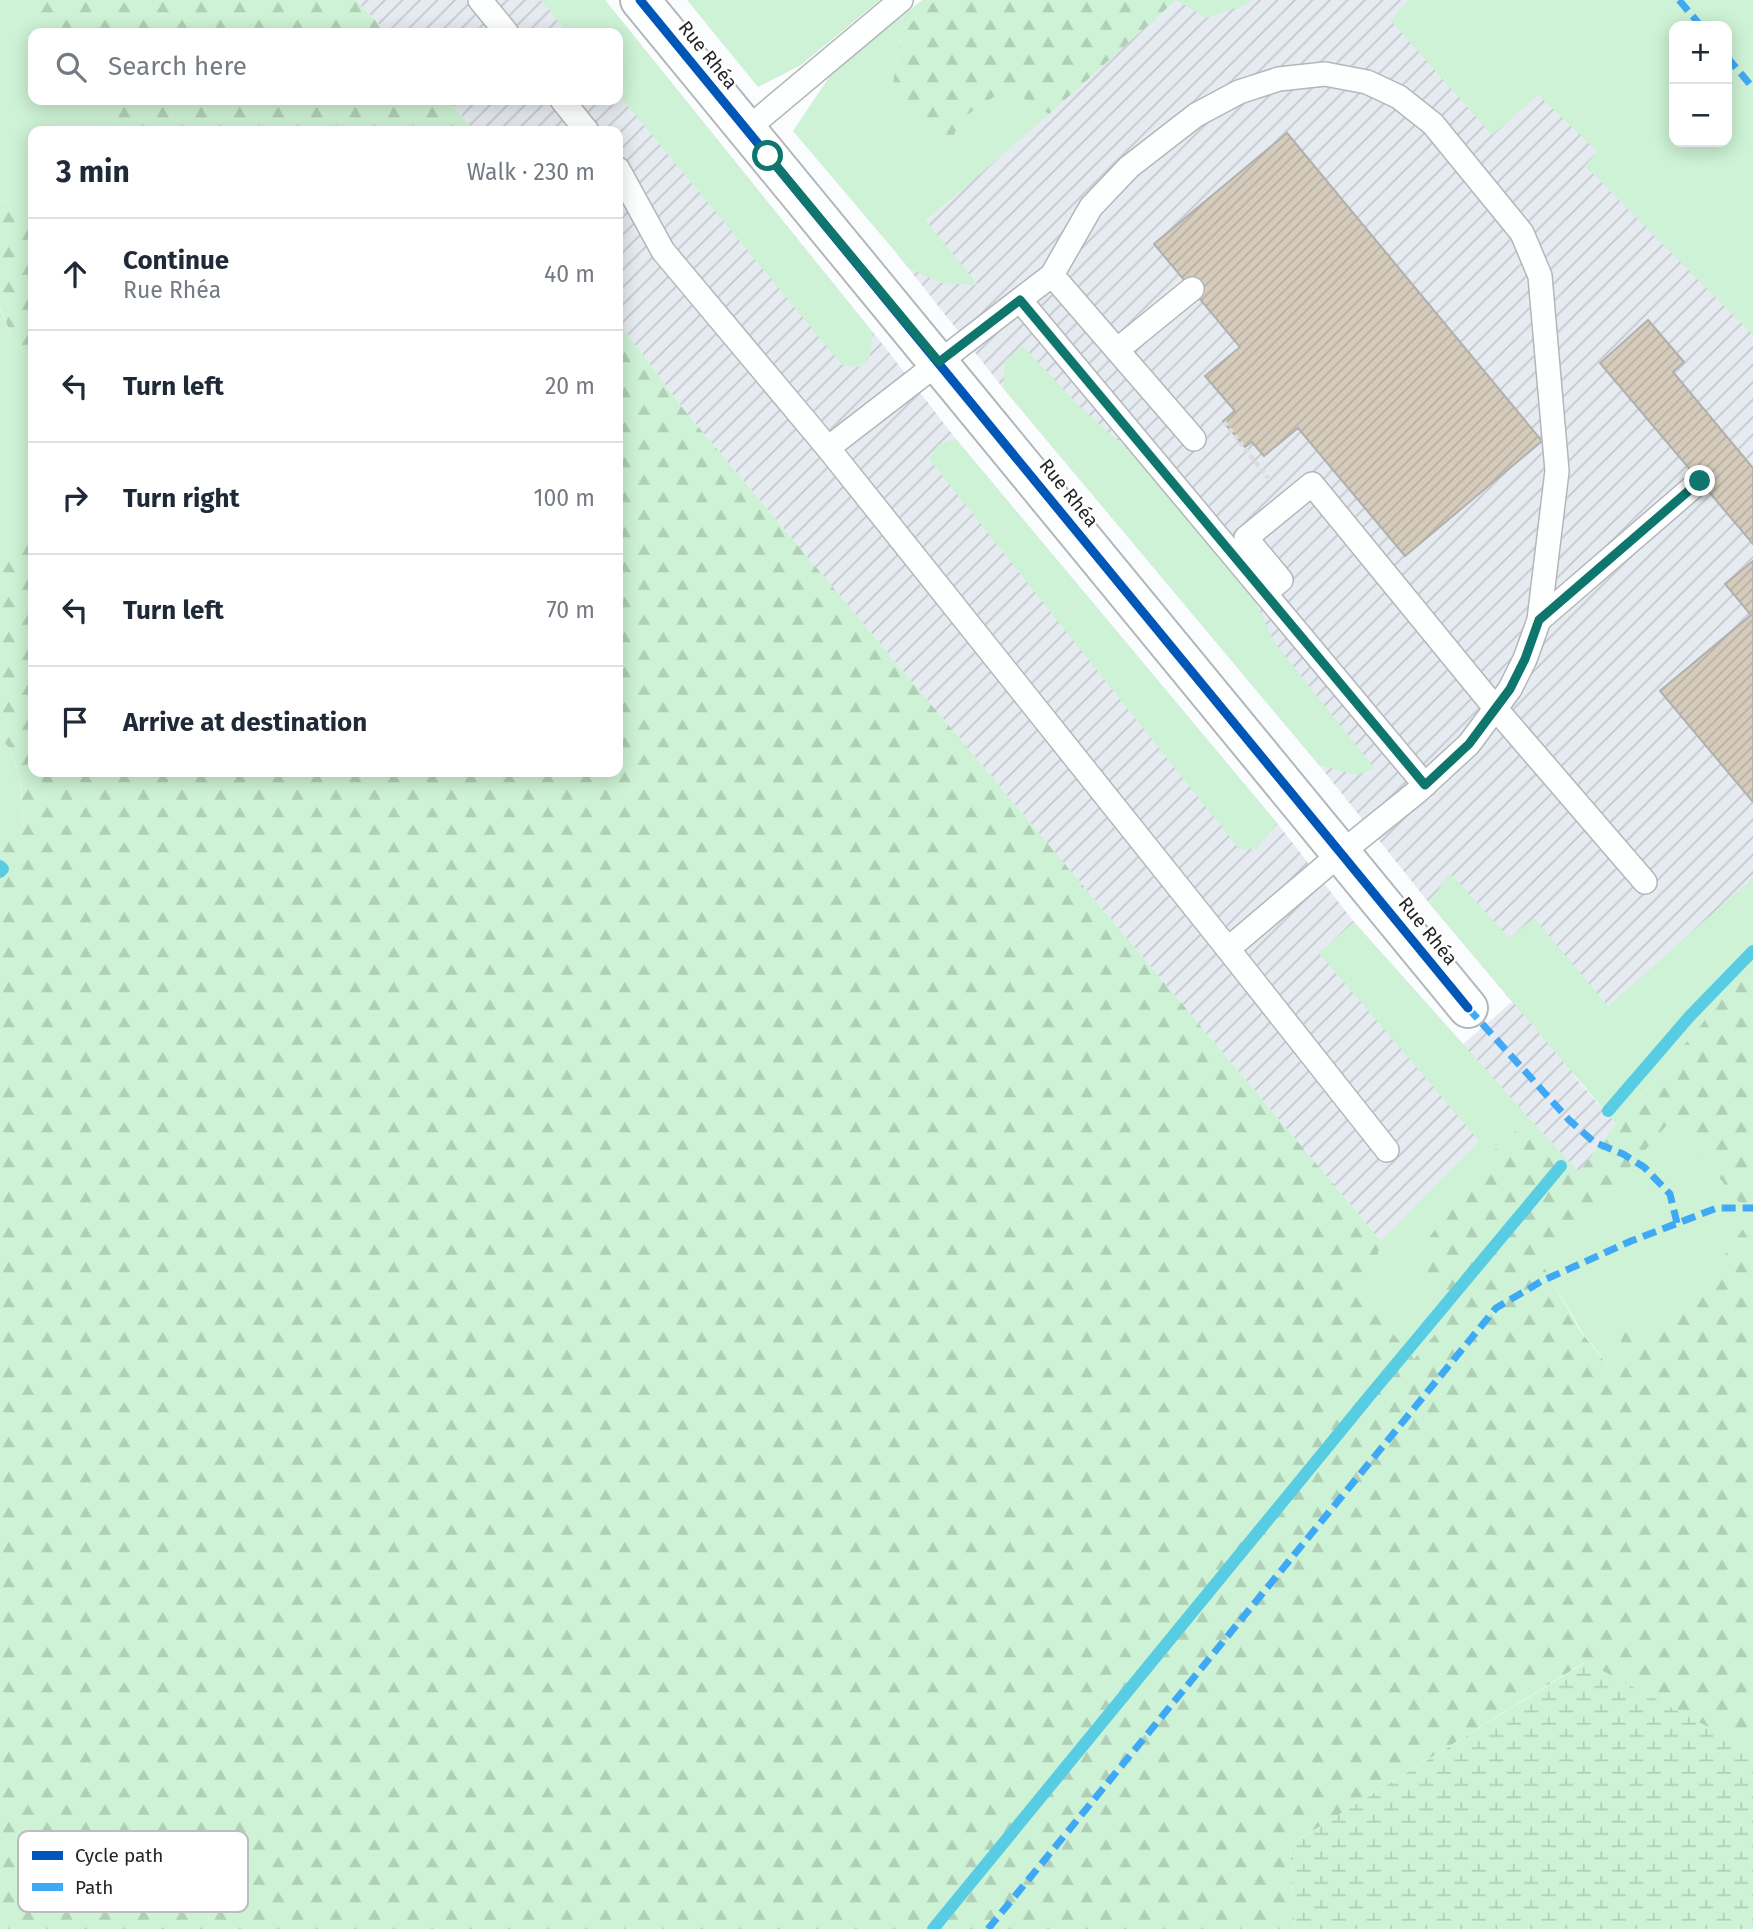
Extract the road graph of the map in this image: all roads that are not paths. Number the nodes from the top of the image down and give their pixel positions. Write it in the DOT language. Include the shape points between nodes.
graph roads {
  1 [pos="480,0"];
  2 [pos="640,0"];
  3 [pos="901,0"];
  4 [pos="504,28"];
  5 [pos="566,105"];
  6 [pos="583,126"];
  7 [pos="746,130"];
  8 [pos="623,178"];
  9 [pos="1052,275"];
  10 [pos="1192,289"];
  11 [pos="1020,300"];
  12 [pos="1117,350"];
  13 [pos="939,362"];
  14 [pos="1194,439"];
  15 [pos="828,448"];
  16 [pos="1700,481"];
  17 [pos="1265,593"];
  18 [pos="1539,620"];
  19 [pos="1496,709"];
  20 [pos="1425,785"];
  21 [pos="1341,853"];
  22 [pos="1645,882"];
  23 [pos="1228,949"];
  24 [pos="1468,1008"];
  25 [pos="1387,1150"];
  1 -- 4 [label="lane"];
  2 -- 7 [label="street, Rue Rhéa"];
  3 -- 7 [label="lane"];
  5 -- 6 [label="lane"];
  7 -- 13 [label="street, Rue Rhéa"];
  8 -- 15 [label="lane" via="663,251"];
  9 -- 11 [label="lane"];
  9 -- 12 [label="lane"];
  9 -- 18 [label="lane" via="1091,207 1129,167 1196,116 1239,92 1279,79 1325,74 1367,82 1399,97 1433,124 1522,233 1540,276 1557,471"];
  10 -- 12 [label="lane"];
  11 -- 13 [label="lane"];
  11 -- 17 [label="lane"];
  12 -- 14 [label="lane"];
  13 -- 15 [label="lane"];
  13 -- 21 [label="street, Rue Rhéa"];
  15 -- 23 [label="lane"];
  16 -- 18 [label="lane"];
  17 -- 19 [label="lane" via="1281,580 1246,538 1312,484"];
  17 -- 20 [label="lane"];
  18 -- 19 [label="lane" via="1520,669"];
  19 -- 20 [label="lane" via="1469,744"];
  19 -- 22 [label="lane"];
  20 -- 21 [label="lane"];
  21 -- 23 [label="lane"];
  21 -- 24 [label="street, Rue Rhéa"];
  23 -- 25 [label="lane"];
}
